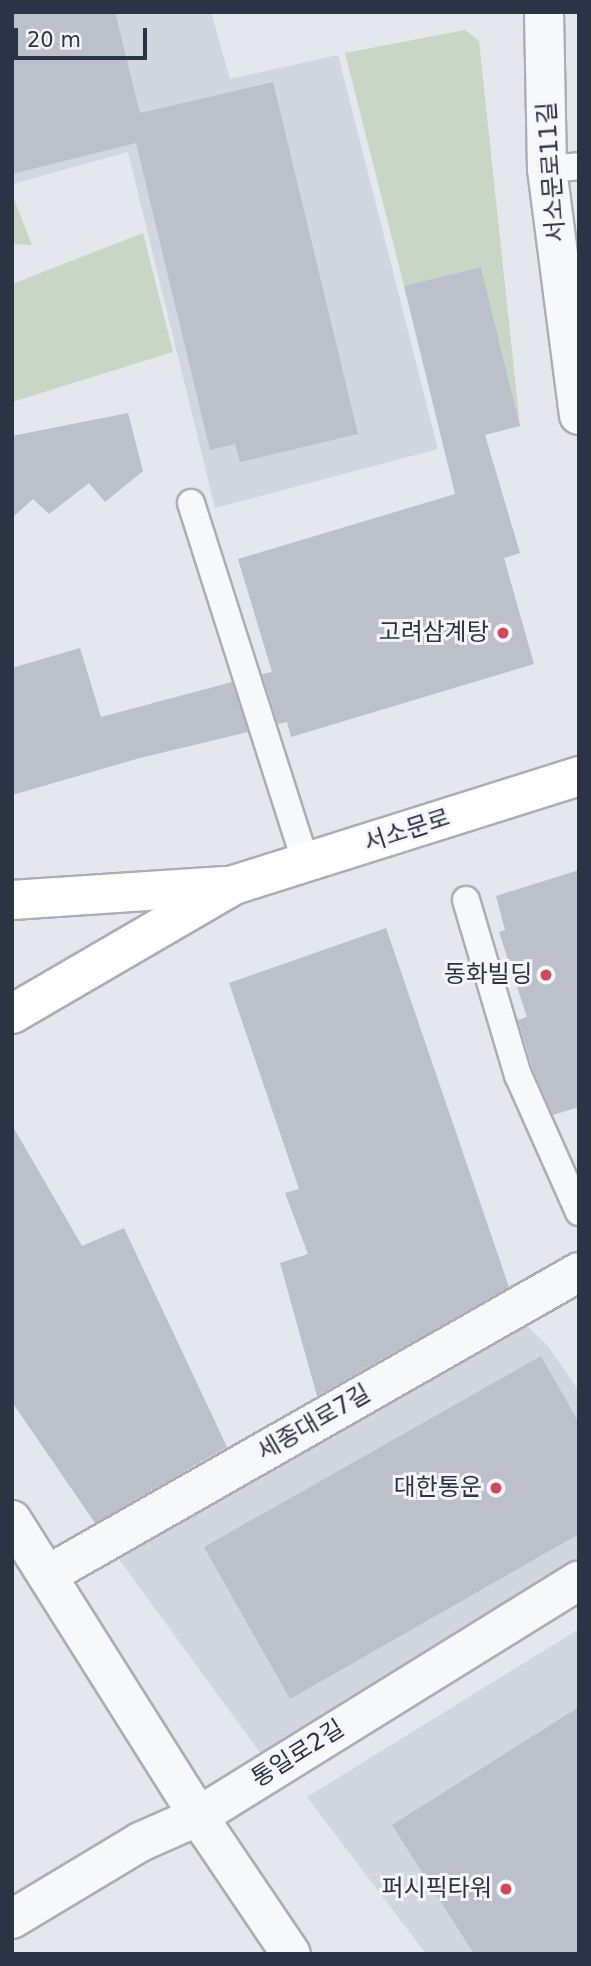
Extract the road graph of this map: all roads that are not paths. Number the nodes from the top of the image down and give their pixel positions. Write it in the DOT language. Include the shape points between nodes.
graph roads {
  1 [pos="544,12"];
  2 [pos="563,168"];
  3 [pos="579,415"];
  4 [pos="191,503"];
  5 [pos="579,776"];
  6 [pos="306,863"];
  7 [pos="234,886"];
  8 [pos="12,900"];
  9 [pos="466,900"];
  10 [pos="12,1014"];
  11 [pos="579,1212"];
  12 [pos="579,1272"];
  13 [pos="12,1520"];
  14 [pos="49,1574"];
  15 [pos="579,1580"];
  16 [pos="199,1816"];
  17 [pos="12,1919"];
  18 [pos="291,1954"];
  1 -- 2 [label="street, 서소문로11길"];
  2 -- 3 [label="street, 서소문로11길"];
  4 -- 6 [label="lane"];
  5 -- 6 [label="main road, 서소문로"];
  6 -- 7 [label="main road, 서소문로"];
  7 -- 8 [label="main road, 서소문로"];
  7 -- 10 [label="main road, 서소문로"];
  9 -- 11 [label="lane" via="518,1075"];
  12 -- 14 [label="street, 세종대로7길"];
  13 -- 14 [label="street"];
  14 -- 16 [label="street"];
  15 -- 16 [label="street, 통일로2길"];
  16 -- 17 [label="street, 통일로2길" via="141,1842"];
  16 -- 18 [label="street"];
}
